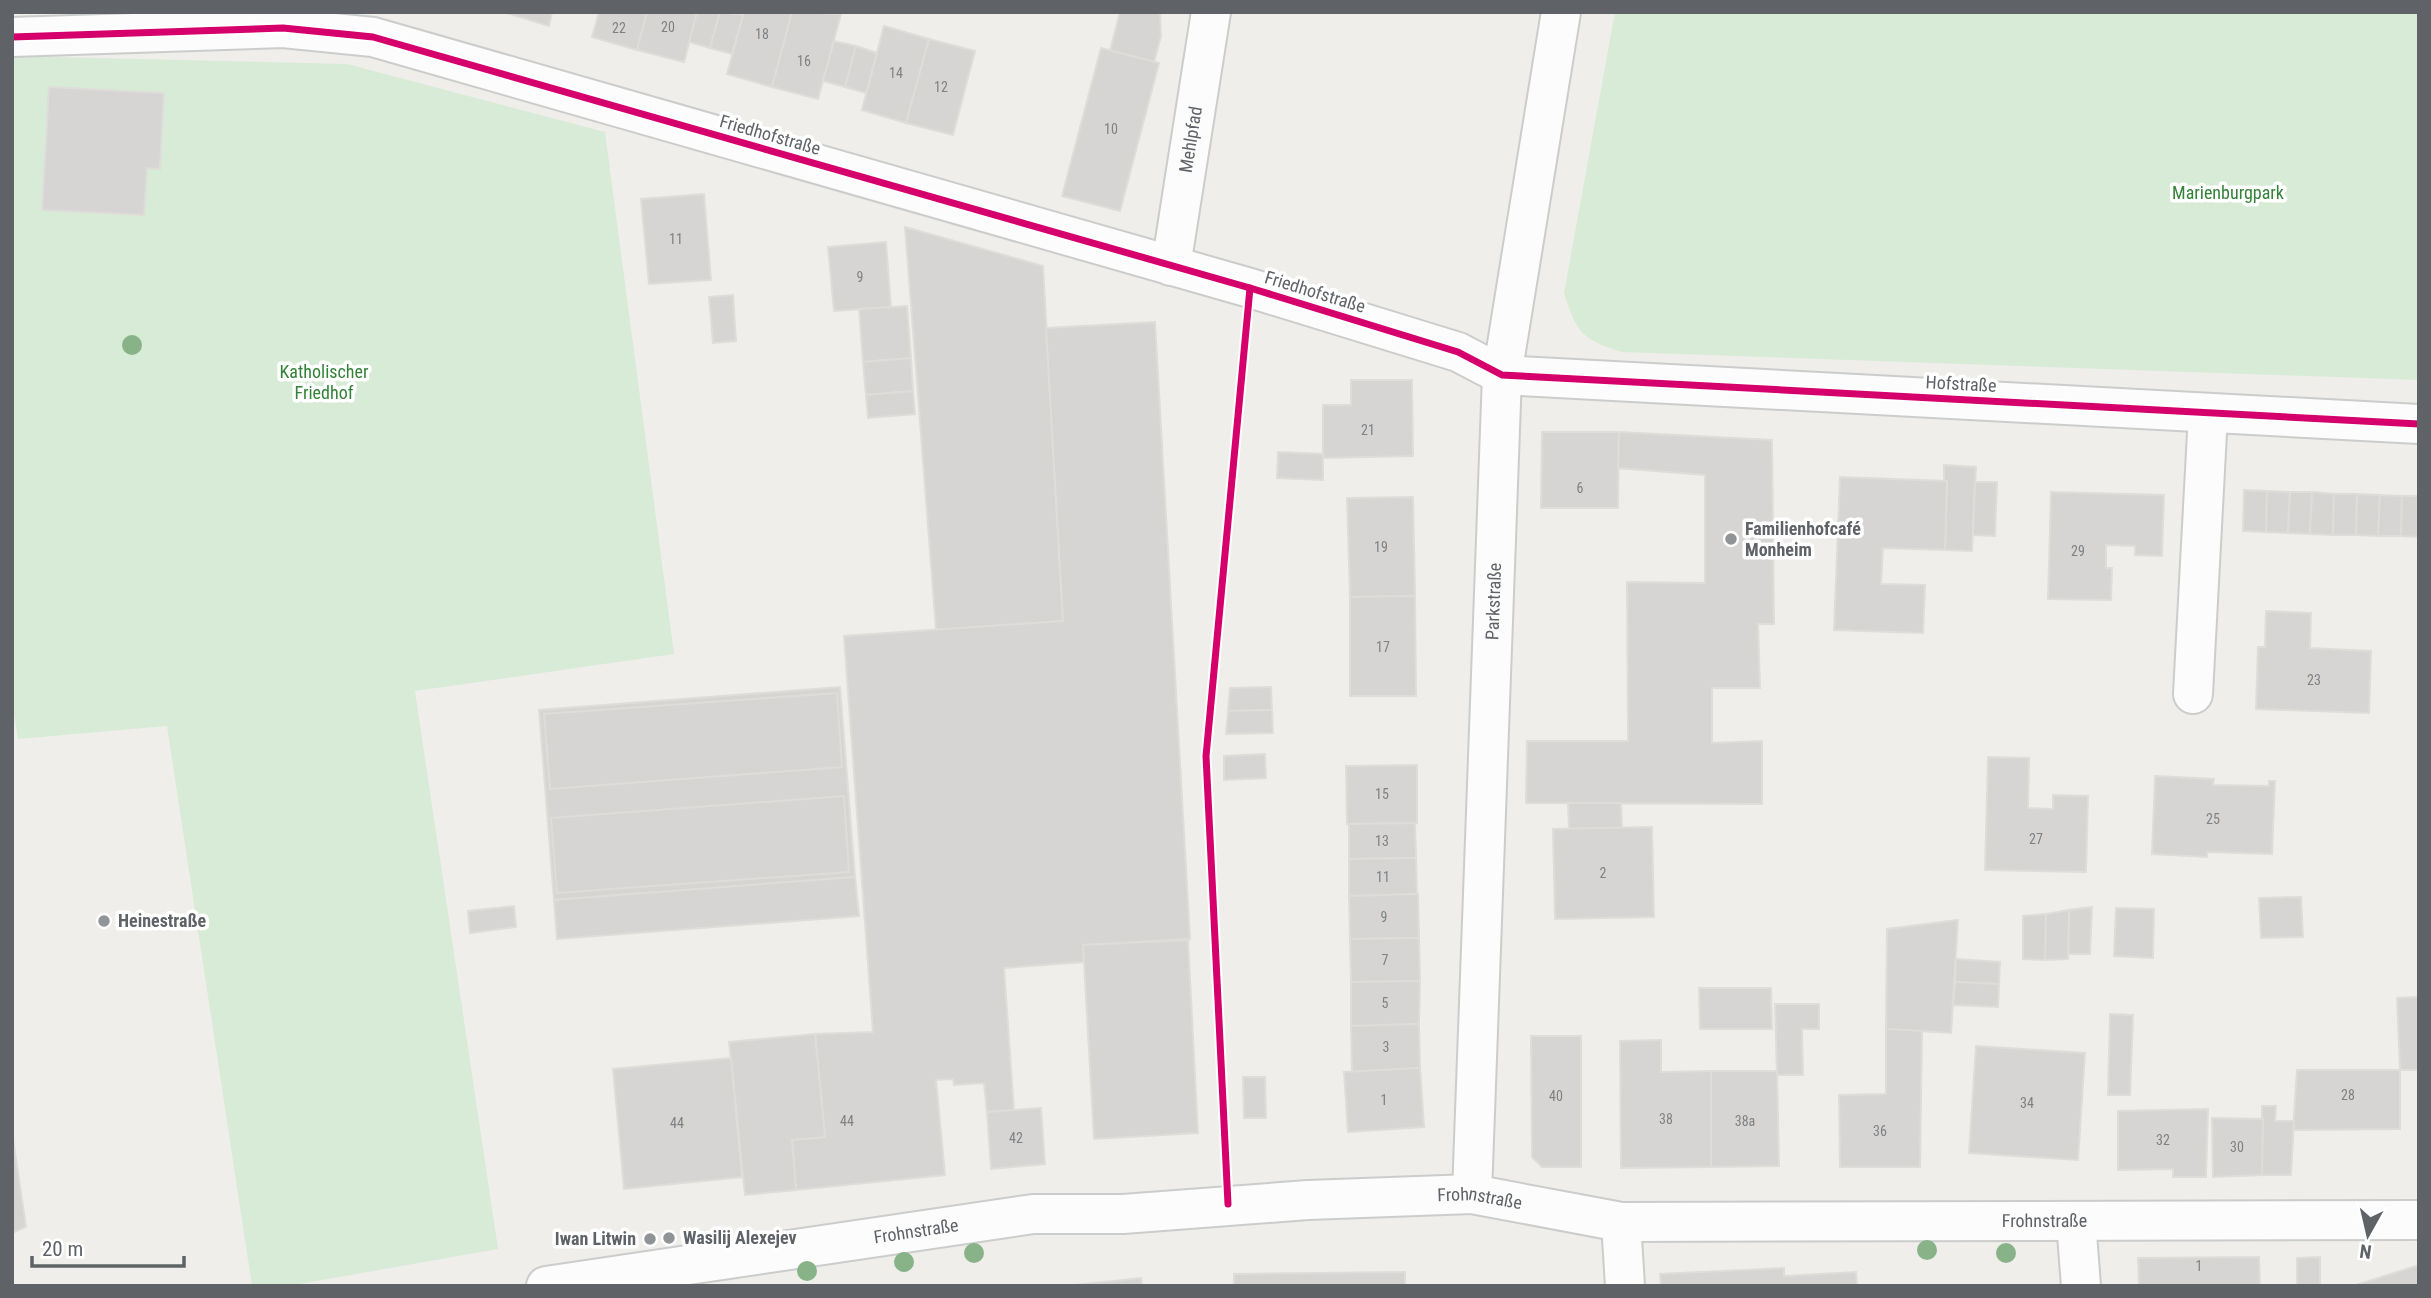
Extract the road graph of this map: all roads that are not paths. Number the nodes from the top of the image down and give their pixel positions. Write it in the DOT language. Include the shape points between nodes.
graph roads {
  1 [pos="1211,12"];
  2 [pos="1561,12"];
  3 [pos="12,37"];
  4 [pos="1171,266"];
  5 [pos="1502,375"];
  6 [pos="2208,414"];
  7 [pos="2419,424"];
  8 [pos="2193,694"];
  9 [pos="1472,1194"];
  10 [pos="2419,1220"];
  11 [pos="1621,1222"];
  12 [pos="2076,1222"];
  13 [pos="546,1286"];
  14 [pos="1625,1286"];
  15 [pos="2081,1286"];
  1 -- 4 [label="street, Mehlpfad"];
  2 -- 5 [label="street, Parkstraße"];
  3 -- 4 [label="street, Friedhofstraße" via="283,28 373,37"];
  4 -- 5 [label="street, Friedhofstraße" via="1458,352"];
  5 -- 6 [label="street, Hofstraße"];
  5 -- 9 [label="street, Parkstraße"];
  6 -- 7 [label="street, Hofstraße"];
  6 -- 8 [label="street"];
  9 -- 11 [label="street, Frohnstraße"];
  9 -- 13 [label="street, Frohnstraße" via="1123,1214 1033,1214"];
  10 -- 12 [label="street, Frohnstraße"];
  11 -- 12 [label="street, Frohnstraße"];
  11 -- 14 [label="street"];
  12 -- 15 [label="street"];
}
